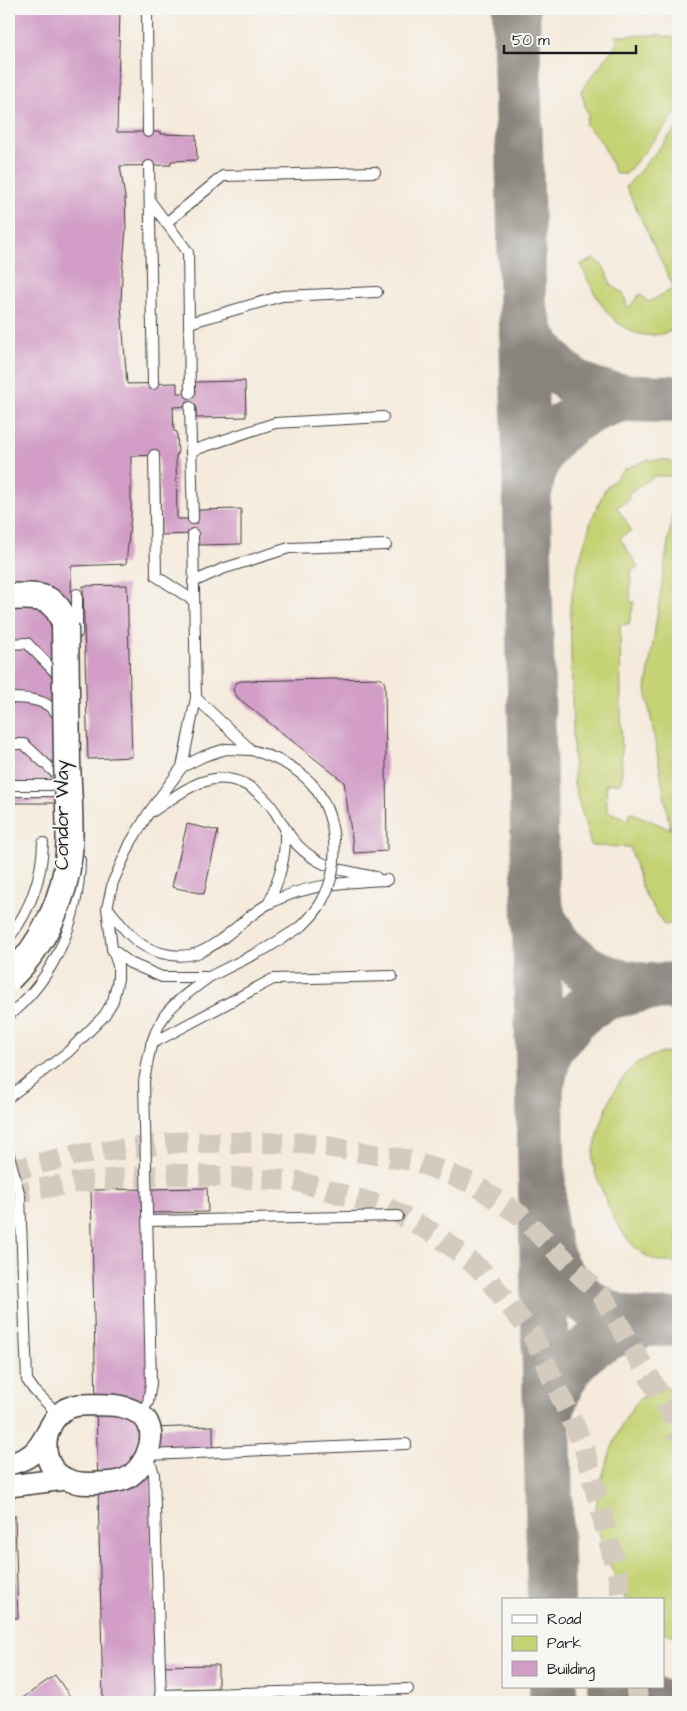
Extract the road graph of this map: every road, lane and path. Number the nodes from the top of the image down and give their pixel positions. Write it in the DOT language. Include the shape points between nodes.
graph roads {
  1 [pos="147,9"];
  2 [pos="148,132"];
  3 [pos="149,166"];
  4 [pos="375,172"];
  5 [pos="150,201"];
  6 [pos="166,223"];
  7 [pos="377,292"];
  8 [pos="189,323"];
  9 [pos="153,384"];
  10 [pos="190,393"];
  11 [pos="190,406"];
  12 [pos="383,417"];
  13 [pos="191,451"];
  14 [pos="154,455"];
  15 [pos="193,519"];
  16 [pos="193,534"];
  17 [pos="386,545"];
  18 [pos="193,582"];
  19 [pos="77,594"];
  20 [pos="9,597"];
  21 [pos="194,601"];
  22 [pos="9,644"];
  23 [pos="77,646"];
  24 [pos="66,683"];
  25 [pos="9,698"];
  26 [pos="196,698"];
  27 [pos="9,744"];
  28 [pos="251,750"];
  29 [pos="182,767"];
  30 [pos="72,780"];
  31 [pos="9,785"];
  32 [pos="9,791"];
  33 [pos="148,814"];
  34 [pos="285,832"];
  35 [pos="43,843"];
  36 [pos="80,853"];
  37 [pos="269,903"];
  38 [pos="107,908"];
  39 [pos="9,938"];
  40 [pos="112,948"];
  41 [pos="392,976"];
  42 [pos="209,977"];
  43 [pos="9,978"];
  44 [pos="9,1015"];
  45 [pos="151,1044"];
  46 [pos="9,1097"];
  47 [pos="9,1155"];
  48 [pos="398,1216"];
  49 [pos="148,1221"];
  50 [pos="141,1414"];
  51 [pos="53,1423"];
  52 [pos="406,1444"];
  53 [pos="148,1455"];
  54 [pos="9,1464"];
  55 [pos="65,1479"];
  56 [pos="9,1486"];
  57 [pos="408,1689"];
  58 [pos="160,1699"];
  1 -- 2 [label="lane"];
  3 -- 5 [label="lane"];
  4 -- 6 [label="lane" via="223,176"];
  5 -- 6 [label="lane"];
  5 -- 9 [label="lane"];
  6 -- 8 [label="lane" via="188,252"];
  7 -- 8 [label="lane" via="282,296"];
  8 -- 10 [label="lane"];
  11 -- 13 [label="lane"];
  12 -- 13 [label="lane" via="275,423"];
  13 -- 15 [label="lane"];
  14 -- 21 [label="lane" via="156,576"];
  16 -- 18 [label="lane"];
  17 -- 18 [label="lane" via="289,548 222,569"];
  18 -- 21 [label="lane"];
  19 -- 23 [label="lane"];
  20 -- 24 [label="street, bridge" via="40,597 57,606 65,624"];
  21 -- 26 [label="lane"];
  22 -- 24 [label="lane" via="27,644"];
  24 -- 30 [label="street, bridge"];
  25 -- 30 [label="lane, bridge" via="37,700 59,715"];
  26 -- 28 [label="lane"];
  26 -- 29 [label="lane"];
  27 -- 30 [label="lane" via="24,744"];
  28 -- 29 [label="lane" via="226,749"];
  28 -- 42 [label="lane, bridge" via="286,763 310,782 319,794 334,834 331,878 324,898 302,926"];
  29 -- 33 [label="lane"];
  30 -- 31 [label="lane, bridge"];
  30 -- 32 [label="lane"];
  30 -- 43 [label="street, bridge" via="69,852 60,897 34,948"];
  33 -- 34 [label="lane" via="202,782 229,779 255,790 267,801"];
  33 -- 38 [label="lane" via="113,882"];
  34 -- 37 [label="lane" via="283,868"];
  34 -- 37 [label="lane" via="324,864 387,880 314,887"];
  35 -- 39 [label="lane" via="38,882"];
  36 -- 44 [label="lane, Condor Way" via="75,903 66,936 47,974"];
  37 -- 38 [label="lane" via="200,952 184,954 167,954 146,948 130,936"];
  38 -- 40 [label="lane"];
  40 -- 42 [label="lane" via="130,963 162,977"];
  40 -- 46 [label="lane" via="118,965 118,979 113,1001 104,1016 68,1052"];
  41 -- 45 [label="lane" via="273,979"];
  42 -- 45 [label="lane" via="169,1010"];
  45 -- 49 [label="lane" via="144,1082"];
  47 -- 51 [label="lane" via="20,1196 27,1380"];
  48 -- 49 [label="lane"];
  49 -- 50 [label="lane" via="151,1383 148,1402"];
  50 -- 51 [label="street" via="115,1405 79,1405 65,1409"];
  50 -- 53 [label="street" via="149,1427 151,1443"];
  51 -- 54 [label="street" via="40,1448 22,1461"];
  51 -- 55 [label="street" via="45,1446 47,1459 55,1472"];
  52 -- 53 [label="lane"];
  53 -- 55 [label="street" via="127,1478 113,1483 79,1484"];
  53 -- 58 [label="lane" via="154,1474"];
  55 -- 56 [label="street"];
  57 -- 58 [label="lane"];
}
